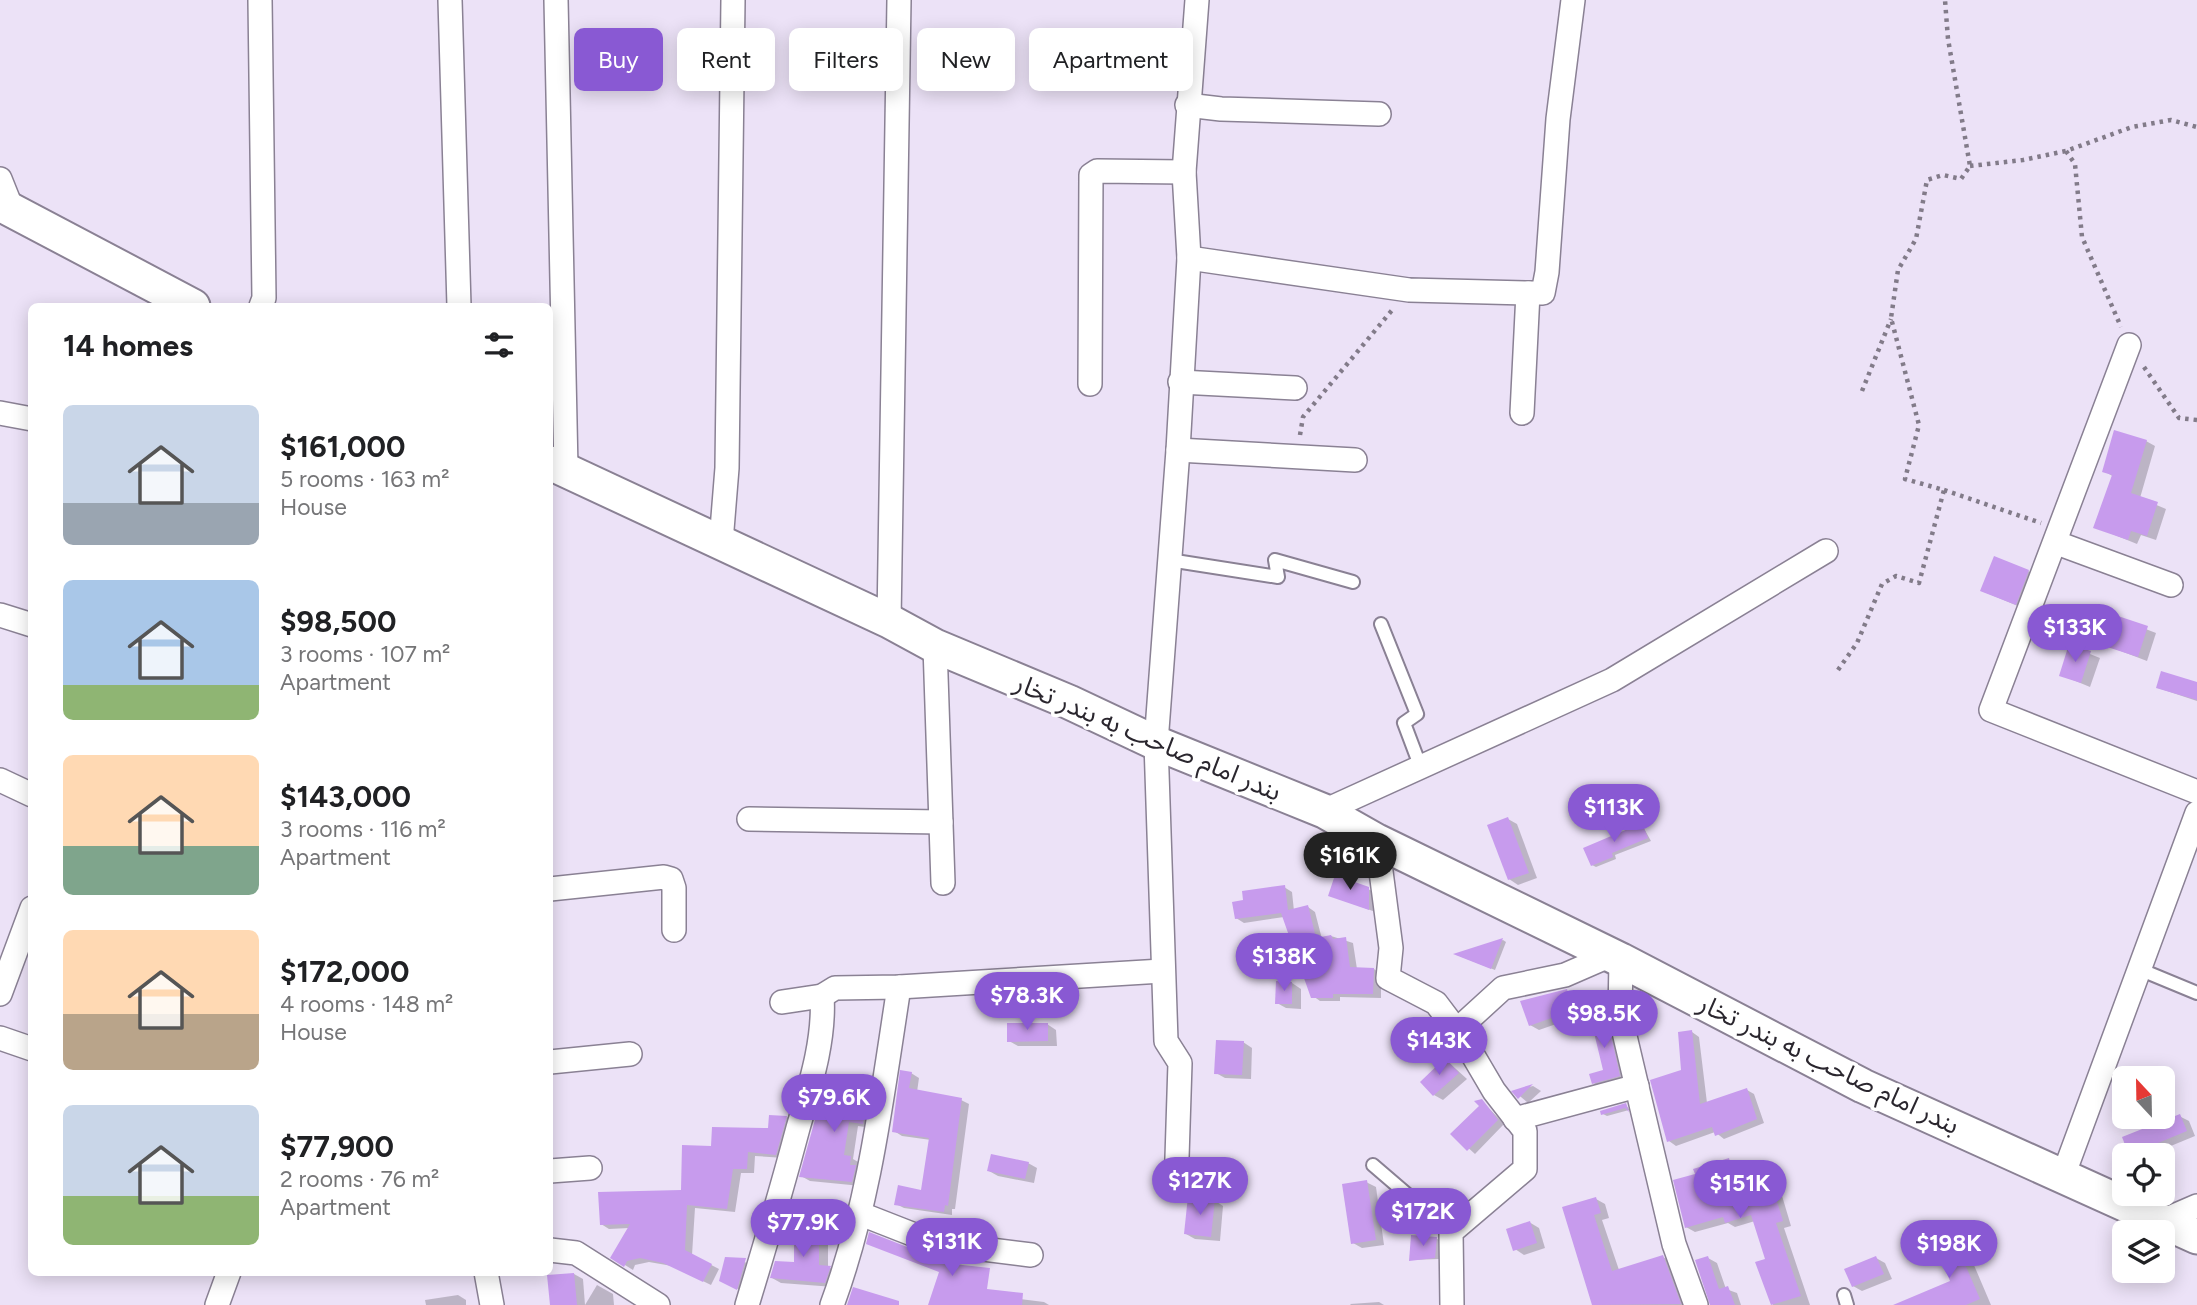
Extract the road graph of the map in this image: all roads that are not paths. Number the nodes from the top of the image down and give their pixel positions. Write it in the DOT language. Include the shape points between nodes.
graph roads {
  1 [pos="260,0"];
  2 [pos="450,0"];
  3 [pos="556,0"];
  4 [pos="733,0"];
  5 [pos="899,0"];
  6 [pos="1197,0"];
  7 [pos="1573,0"];
  8 [pos="1187,105"];
  9 [pos="1379,114"];
  10 [pos="1184,172"];
  11 [pos="4,197"];
  12 [pos="1189,258"];
  13 [pos="1528,293"];
  14 [pos="189,303"];
  15 [pos="262,303"];
  16 [pos="459,303"];
  17 [pos="2129,345"];
  18 [pos="1180,382"];
  19 [pos="1090,384"];
  20 [pos="1295,388"];
  21 [pos="0,413"];
  22 [pos="1522,413"];
  23 [pos="28,418"];
  24 [pos="1178,450"];
  25 [pos="1355,460"];
  26 [pos="558,466"];
  27 [pos="2059,536"];
  28 [pos="721,542"];
  29 [pos="1826,551"];
  30 [pos="1168,560"];
  31 [pos="1353,582"];
  32 [pos="2171,585"];
  33 [pos="0,615"];
  34 [pos="889,621"];
  35 [pos="28,624"];
  36 [pos="1381,624"];
  37 [pos="935,646"];
  38 [pos="1156,743"];
  39 [pos="1421,768"];
  40 [pos="0,780"];
  41 [pos="2197,792"];
  42 [pos="28,793"];
  43 [pos="1324,811"];
  44 [pos="2197,813"];
  45 [pos="749,819"];
  46 [pos="941,822"];
  47 [pos="1377,841"];
  48 [pos="943,883"];
  49 [pos="553,889"];
  50 [pos="28,919"];
  51 [pos="674,930"];
  52 [pos="1616,957"];
  53 [pos="2139,969"];
  54 [pos="1162,971"];
  55 [pos="899,987"];
  56 [pos="0,993"];
  57 [pos="2197,993"];
  58 [pos="822,996"];
  59 [pos="782,1002"];
  60 [pos="1457,1030"];
  61 [pos="0,1038"];
  62 [pos="28,1048"];
  63 [pos="630,1054"];
  64 [pos="553,1062"];
  65 [pos="1637,1086"];
  66 [pos="1515,1119"];
  67 [pos="1373,1165"];
  68 [pos="590,1168"];
  69 [pos="553,1171"];
  70 [pos="2063,1176"];
  71 [pos="1176,1189"];
  72 [pos="2197,1206"];
  73 [pos="861,1214"];
  74 [pos="2157,1220"];
  75 [pos="2166,1220"];
  76 [pos="2175,1228"];
  77 [pos="1451,1232"];
  78 [pos="2197,1237"];
  79 [pos="553,1250"];
  80 [pos="1031,1255"];
  81 [pos="228,1276"];
  82 [pos="487,1276"];
  83 [pos="217,1305"];
  84 [pos="492,1305"];
  85 [pos="658,1305"];
  86 [pos="747,1305"];
  87 [pos="832,1305"];
  88 [pos="1452,1305"];
  89 [pos="1696,1305"];
  1 -- 15 [label="street"];
  2 -- 16 [label="street"];
  3 -- 26 [label="street"];
  4 -- 28 [label="street" via="727,468"];
  5 -- 34 [label="street"];
  6 -- 8 [label="street"];
  7 -- 13 [label="street" via="1558,119 1547,272 1543,293"];
  8 -- 9 [label="street"];
  8 -- 10 [label="street"];
  10 -- 12 [label="street"];
  10 -- 19 [label="street" via="1097,171 1091,175"];
  11 -- 14 [label="main road"];
  12 -- 13 [label="street" via="1409,290"];
  12 -- 18 [label="street"];
  13 -- 22 [label="street"];
  17 -- 27 [label="street"];
  18 -- 20 [label="street"];
  18 -- 24 [label="street"];
  21 -- 23 [label="street"];
  24 -- 25 [label="street"];
  24 -- 30 [label="street"];
  26 -- 28 [label="main road, بندر امام صاحب به بندر تخار"];
  27 -- 32 [label="street"];
  27 -- 41 [label="street" via="1991,710"];
  28 -- 34 [label="main road, بندر امام صاحب به بندر تخار"];
  29 -- 39 [label="street" via="1612,680"];
  30 -- 31 [label="lane" via="1278,577 1275,560"];
  30 -- 38 [label="street"];
  33 -- 35 [label="street"];
  34 -- 37 [label="main road, بندر امام صاحب به بندر تخار"];
  36 -- 39 [label="lane" via="1417,714 1404,723"];
  37 -- 38 [label="main road, بندر امام صاحب به بندر تخار"];
  37 -- 46 [label="street"];
  38 -- 43 [label="main road, بندر امام صاحب به بندر تخار"];
  38 -- 54 [label="street"];
  39 -- 43 [label="street"];
  40 -- 42 [label="street"];
  43 -- 47 [label="main road, بندر امام صاحب به بندر تخار"];
  44 -- 53 [label="street"];
  45 -- 46 [label="street"];
  46 -- 48 [label="street"];
  47 -- 52 [label="main road, بندر امام صاحب به بندر تخار"];
  47 -- 60 [label="street" via="1391,948 1388,978 1436,1003"];
  49 -- 51 [label="street" via="664,877 674,888"];
  50 -- 56 [label="street"];
  52 -- 60 [label="street" via="1565,975 1503,988"];
  52 -- 65 [label="street" via="1620,1015"];
  52 -- 70 [label="main road, بندر امام صاحب به بندر تخار" via="1863,1086"];
  53 -- 57 [label="lane"];
  53 -- 70 [label="street"];
  54 -- 55 [label="street"];
  54 -- 71 [label="street" via="1166,1041 1180,1063"];
  55 -- 58 [label="street" via="835,988"];
  55 -- 73 [label="street" via="878,1134"];
  58 -- 59 [label="street"];
  58 -- 86 [label="street" via="814,1070 791,1164"];
  60 -- 66 [label="street"];
  61 -- 62 [label="street"];
  63 -- 64 [label="street"];
  65 -- 66 [label="street"];
  65 -- 89 [label="street" via="1674,1244"];
  66 -- 77 [label="street" via="1525,1131 1525,1169"];
  67 -- 77 [label="lane"];
  68 -- 69 [label="street"];
  70 -- 74 [label="main road, بندر امام صاحب به بندر تخار"];
  72 -- 75 [label="street"];
  73 -- 80 [label="street" via="935,1243"];
  73 -- 87 [label="street"];
  76 -- 78 [label="main road, بندر امام صاحب به بندر تخار"];
  77 -- 88 [label="street"];
  79 -- 85 [label="street" via="576,1253"];
  81 -- 83 [label="street"];
  82 -- 84 [label="street"];
}
